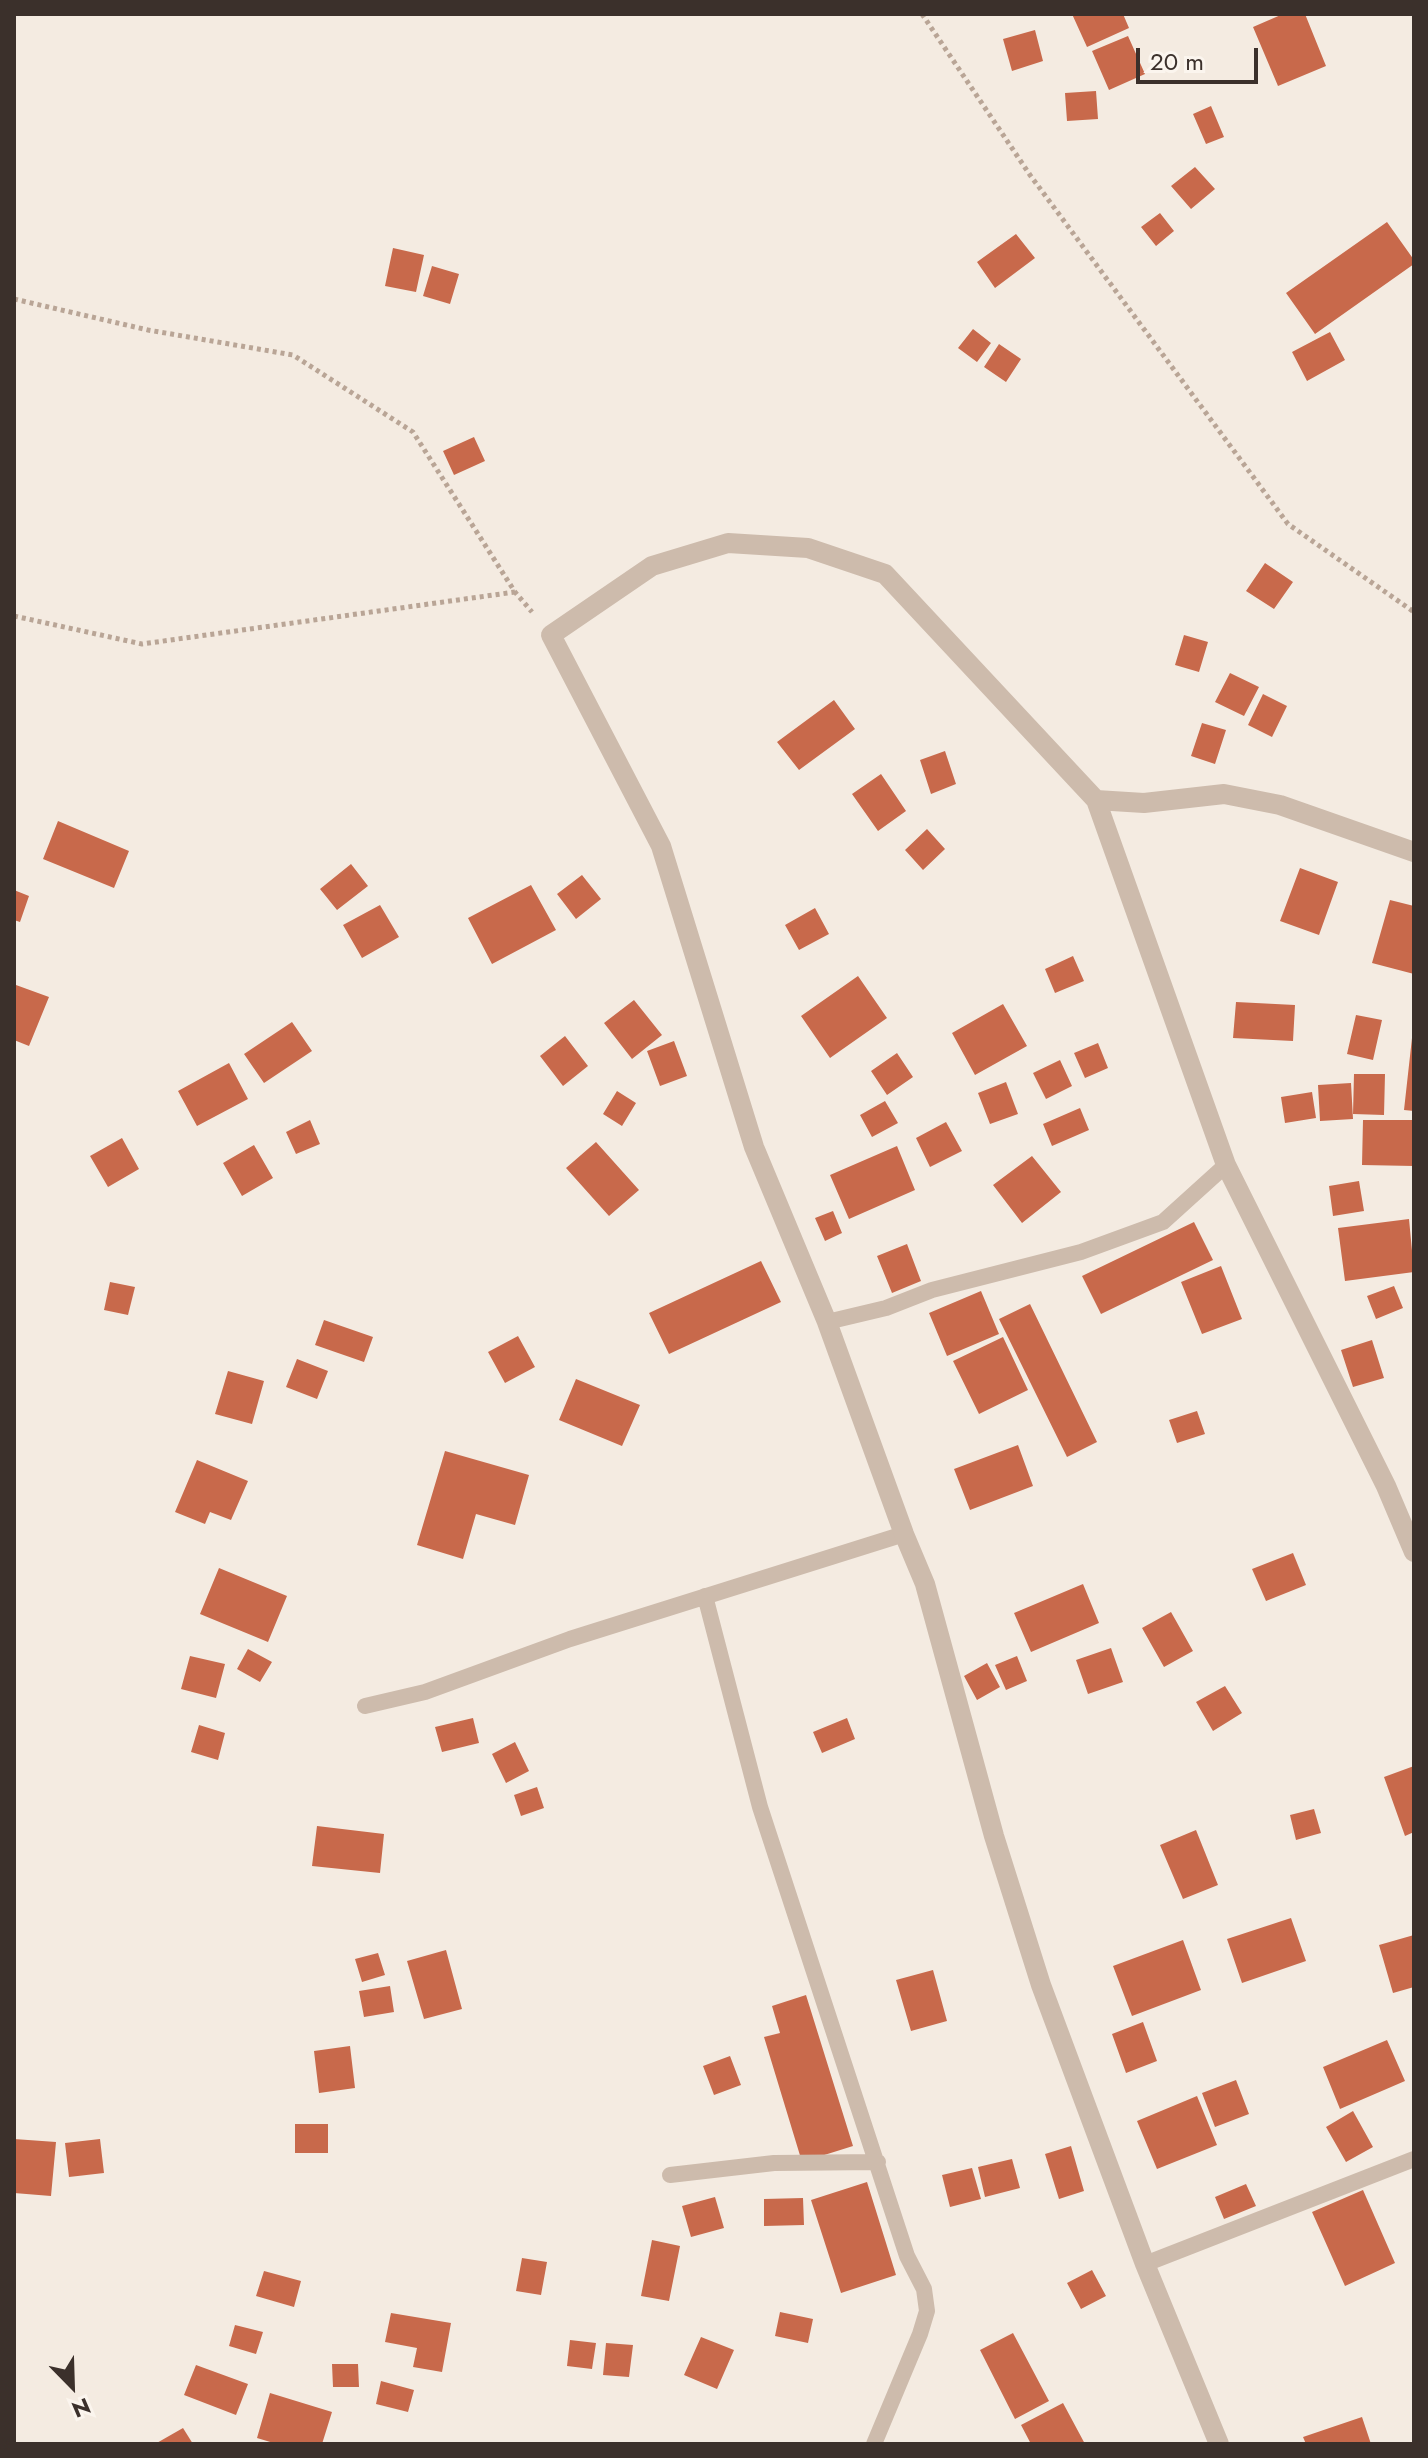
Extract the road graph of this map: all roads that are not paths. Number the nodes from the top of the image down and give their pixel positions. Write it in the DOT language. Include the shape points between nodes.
graph roads {
  1 [pos="1096,800"];
  2 [pos="1414,852"];
  3 [pos="1226,1165"];
  4 [pos="827,1322"];
  5 [pos="904,1534"];
  6 [pos="1414,1552"];
  7 [pos="705,1596"];
  8 [pos="365,1706"];
  9 [pos="1414,2159"];
  10 [pos="878,2162"];
  11 [pos="670,2175"];
  12 [pos="1145,2264"];
  13 [pos="874,2444"];
  14 [pos="1219,2444"];
  1 -- 2 [label="street" via="1144,803 1224,794 1280,805"];
  1 -- 3 [label="street"];
  1 -- 4 [label="street" via="885,574 808,548 728,543 652,566 551,635 661,846 754,1147"];
  3 -- 4 [label="lane" via="1163,1222 1081,1252"];
  3 -- 6 [label="street"];
  4 -- 5 [label="street"];
  5 -- 7 [label="lane"];
  5 -- 12 [label="street" via="925,1584 1041,1985"];
  7 -- 8 [label="lane" via="425,1692"];
  7 -- 10 [label="lane" via="760,1807"];
  9 -- 12 [label="lane"];
  10 -- 11 [label="lane" via="774,2163"];
  10 -- 13 [label="lane" via="907,2256 924,2289 927,2311"];
  12 -- 14 [label="street"];
}
